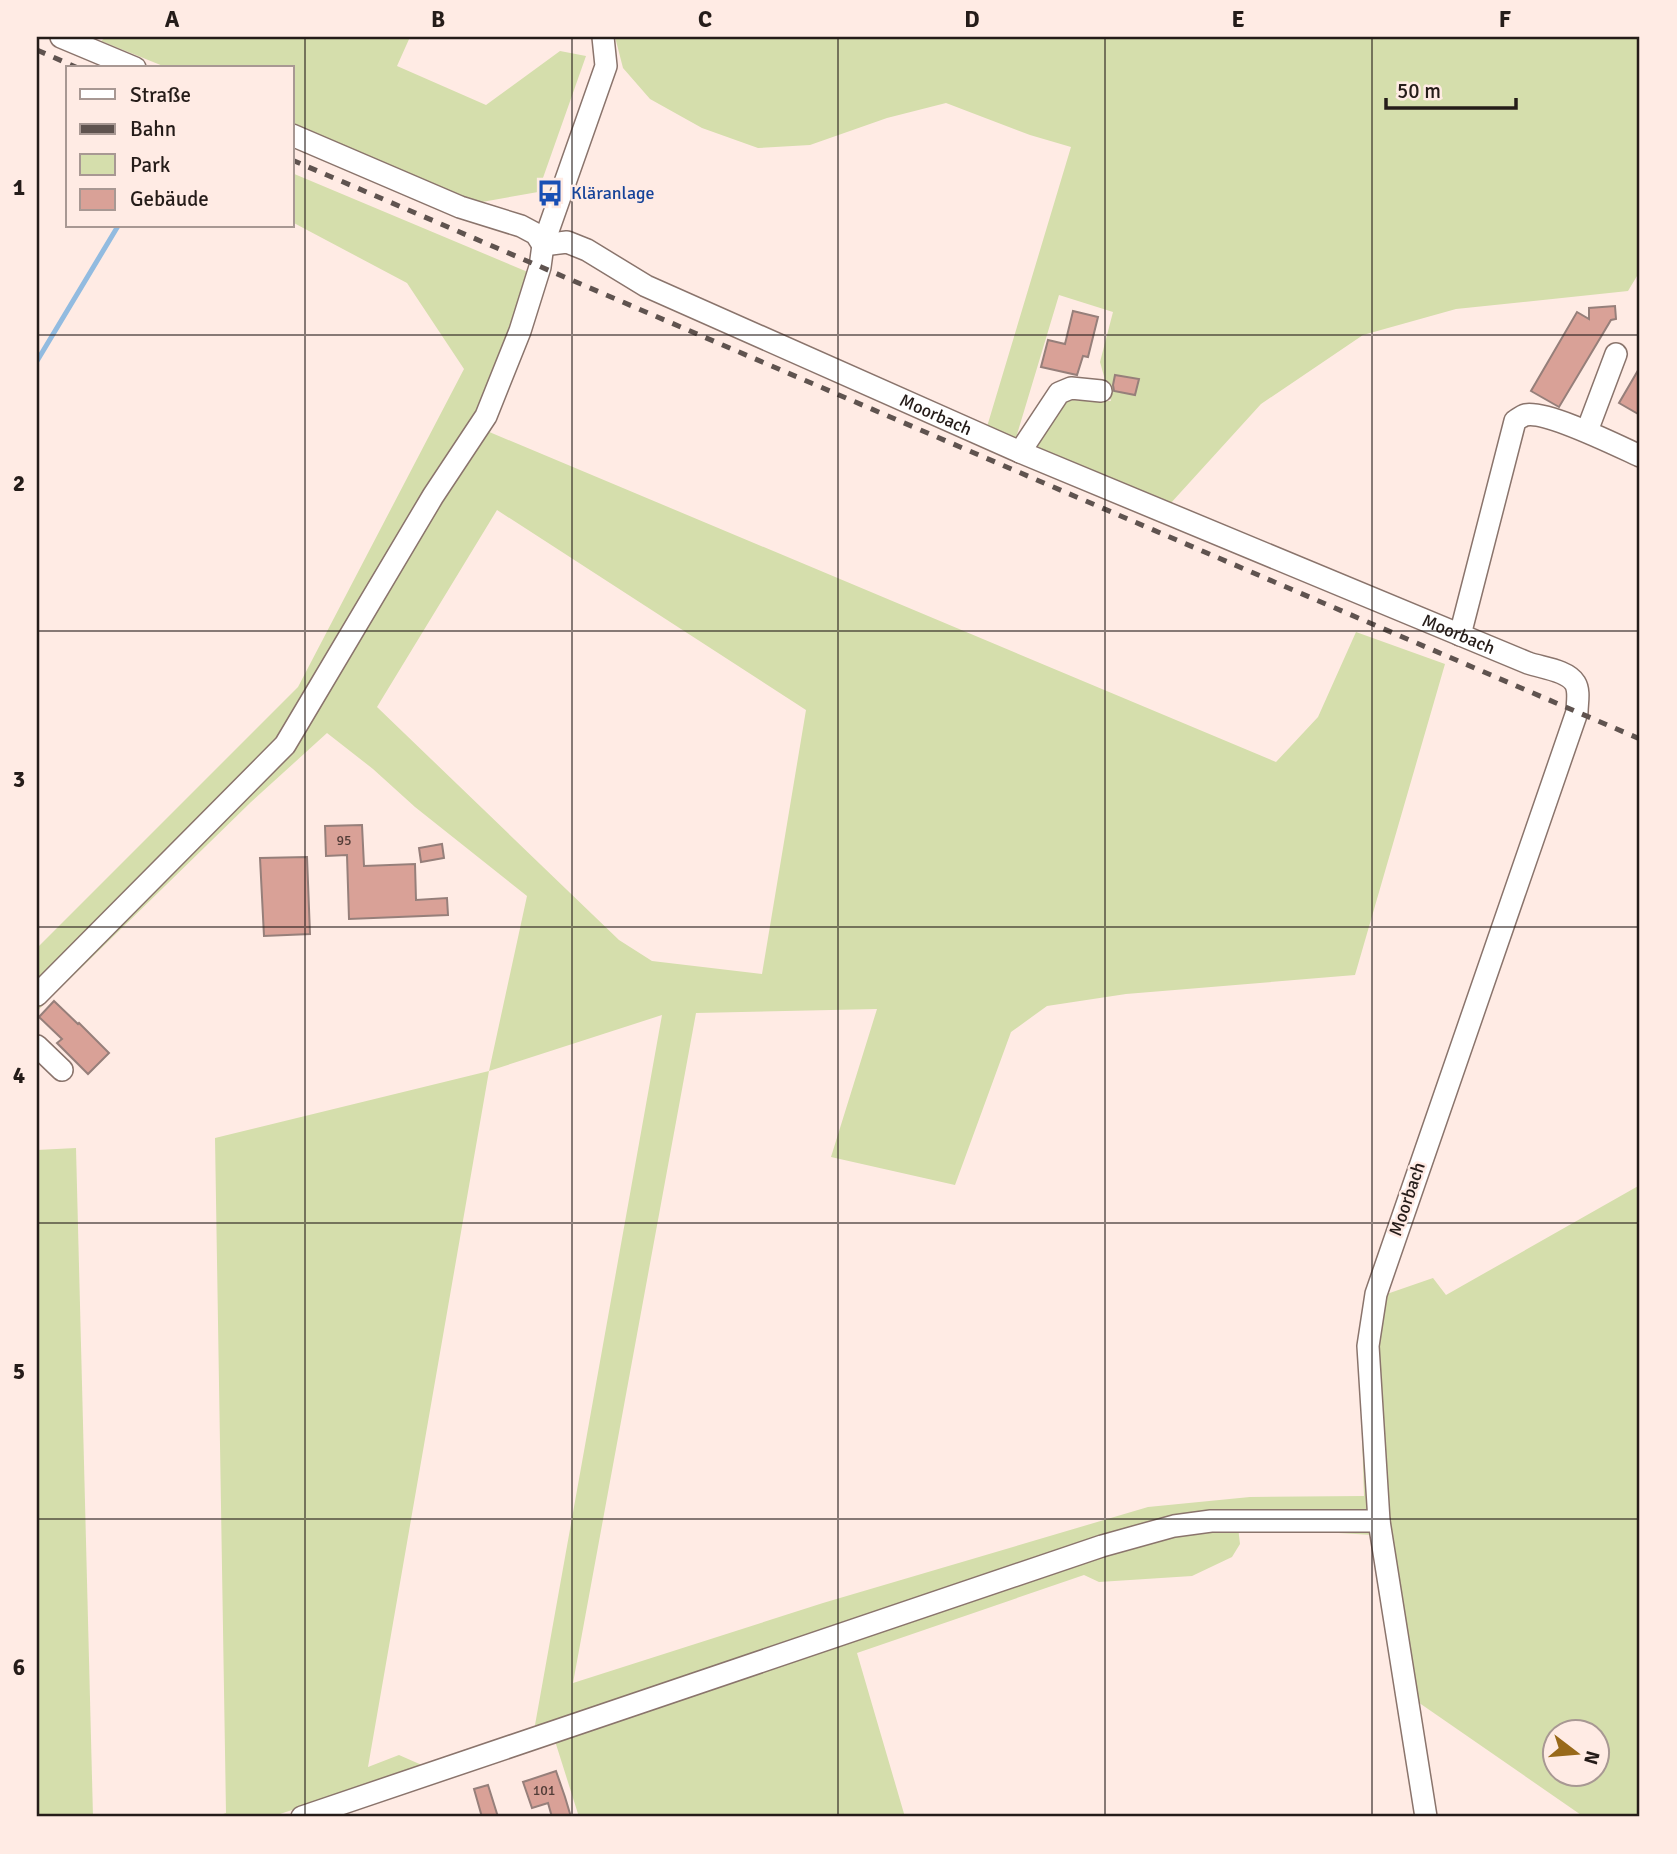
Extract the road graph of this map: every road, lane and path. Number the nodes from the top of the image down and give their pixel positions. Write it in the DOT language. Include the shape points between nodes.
graph roads {
  1 [pos="61,37"];
  2 [pos="603,37"];
  3 [pos="130,66"];
  4 [pos="294,136"];
  5 [pos="543,245"];
  6 [pos="1616,354"];
  7 [pos="1101,391"];
  8 [pos="1587,431"];
  9 [pos="1020,452"];
  10 [pos="1640,456"];
  11 [pos="1460,635"];
  12 [pos="37,995"];
  13 [pos="37,1046"];
  14 [pos="62,1070"];
  15 [pos="1379,1521"];
  16 [pos="302,1817"];
  17 [pos="1426,1817"];
  1 -- 3 [label="street"];
  2 -- 5 [label="street" via="606,66"];
  4 -- 5 [label="street" via="460,207 521,226 536,234"];
  5 -- 9 [label="street, Moorbach" via="567,242 587,250 646,286"];
  5 -- 12 [label="street" via="520,331 486,416 285,745"];
  6 -- 8 [label="street"];
  7 -- 9 [label="street" via="1071,388 1059,393"];
  8 -- 10 [label="street"];
  8 -- 11 [label="street" via="1538,415 1515,421"];
  9 -- 11 [label="street, Moorbach"];
  11 -- 15 [label="street, Moorbach" via="1563,673 1575,681 1577,712 1376,1294 1368,1346"];
  13 -- 14 [label="street"];
  15 -- 16 [label="street" via="1211,1521 1174,1526 1102,1546"];
  15 -- 17 [label="street"];
}
